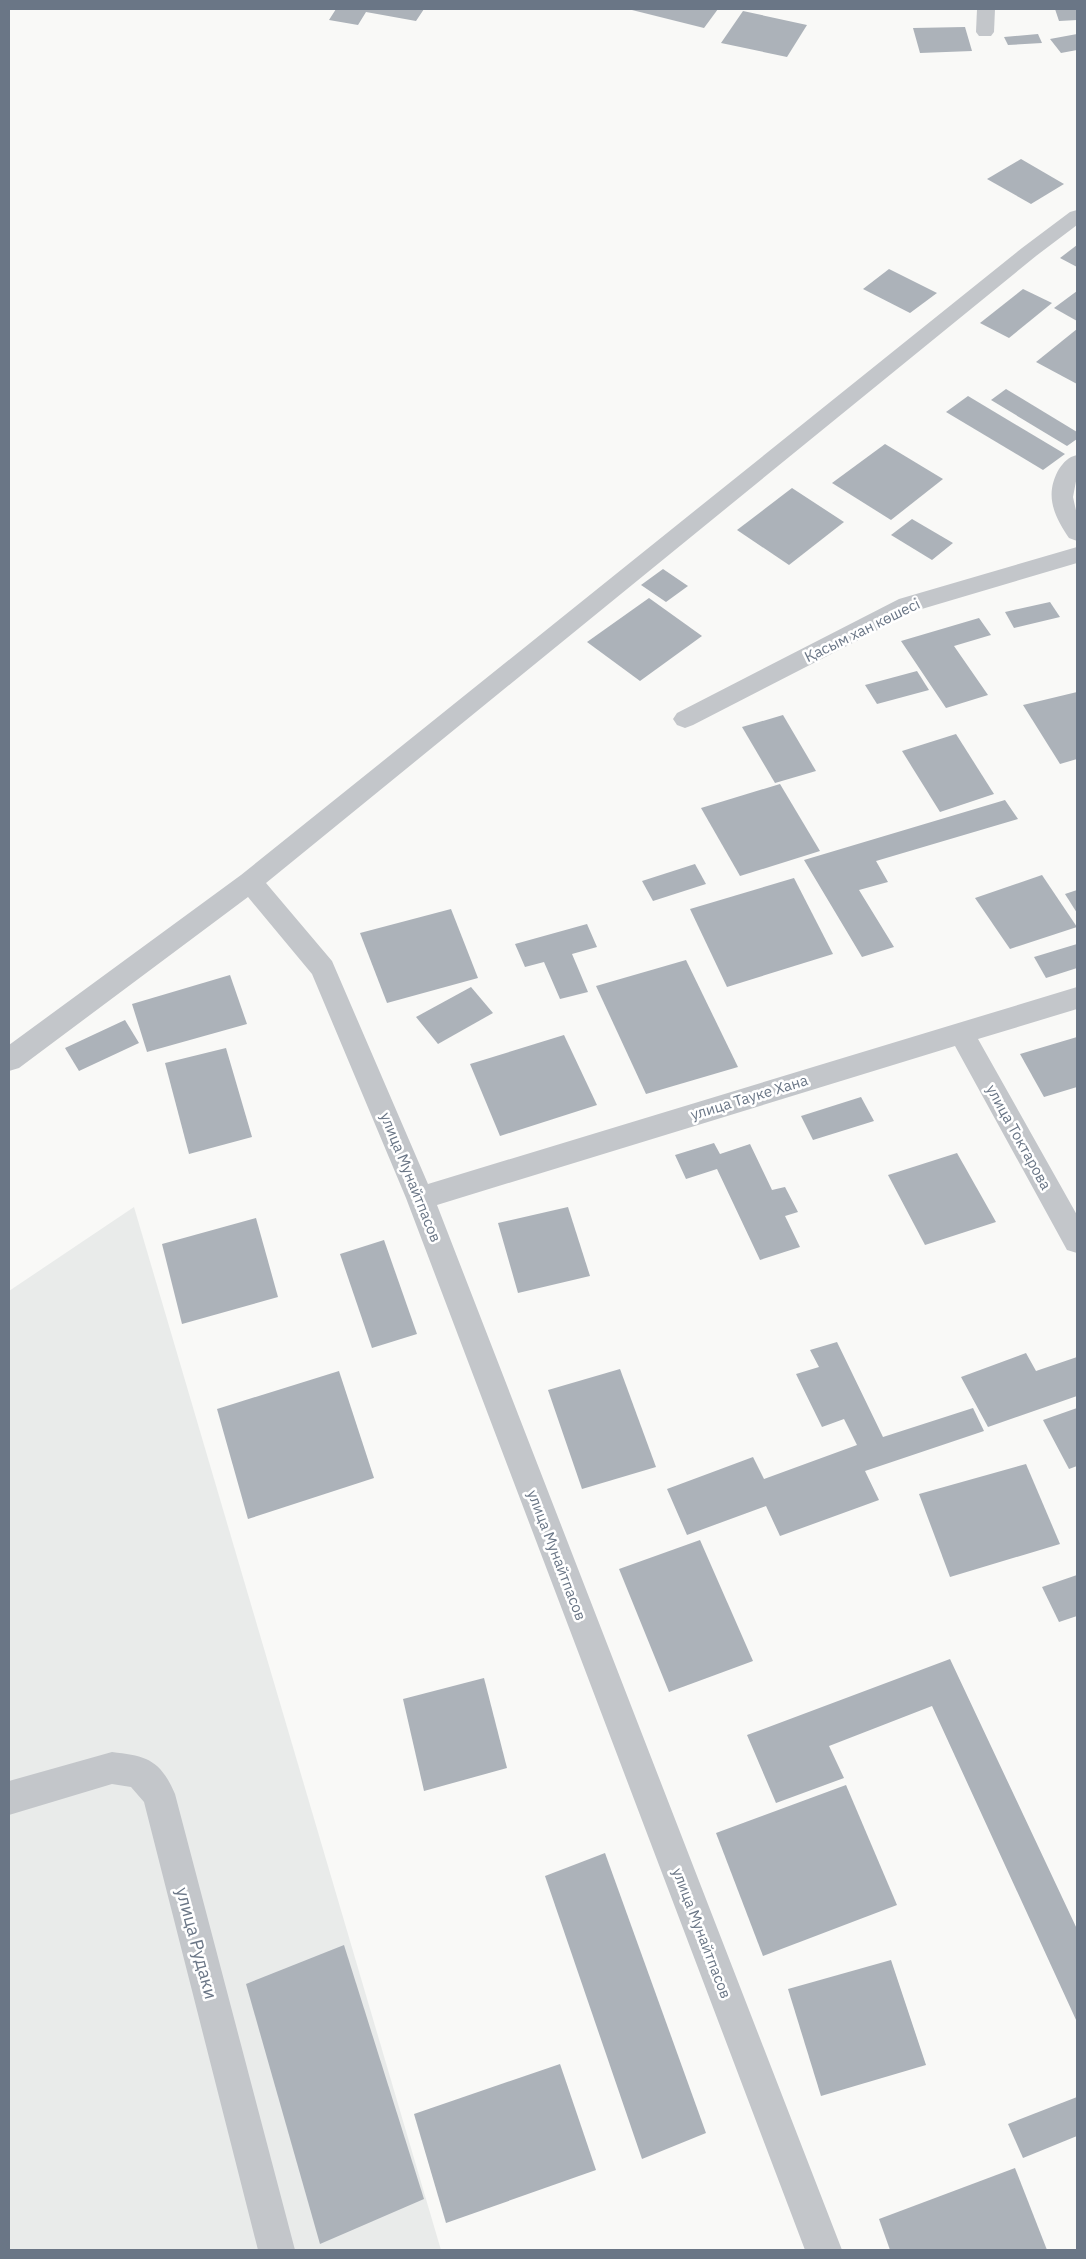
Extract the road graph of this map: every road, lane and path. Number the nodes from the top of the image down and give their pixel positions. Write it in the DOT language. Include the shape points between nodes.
graph roads {
  1 [pos="986,9"];
  2 [pos="985,32"];
  3 [pos="1077,216"];
  4 [pos="1077,462"];
  5 [pos="1077,533"];
  6 [pos="1077,555"];
  7 [pos="685,719"];
  8 [pos="250,882"];
  9 [pos="1077,998"];
  10 [pos="961,1032"];
  11 [pos="9,1060"];
  12 [pos="420,1198"];
  13 [pos="1077,1240"];
  14 [pos="9,1798"];
  15 [pos="277,2250"];
  16 [pos="823,2250"];
  1 -- 2 [label="street"];
  3 -- 8 [label="street"];
  4 -- 5 [label="street" via="1066,472 1061,494 1067,519"];
  6 -- 7 [label="street, Қасым хан көшесі" via="907,605"];
  8 -- 11 [label="street"];
  8 -- 12 [label="street, улица Мунайтпасов" via="323,968"];
  9 -- 10 [label="street, улица Тауке Хана"];
  10 -- 12 [label="street, улица Тауке Хана"];
  10 -- 13 [label="street, улица Токтарова"];
  12 -- 16 [label="street, улица Мунайтпасов"];
  14 -- 15 [label="street, улица Рудаки" via="112,1768 140,1772 158,1794"];
}
